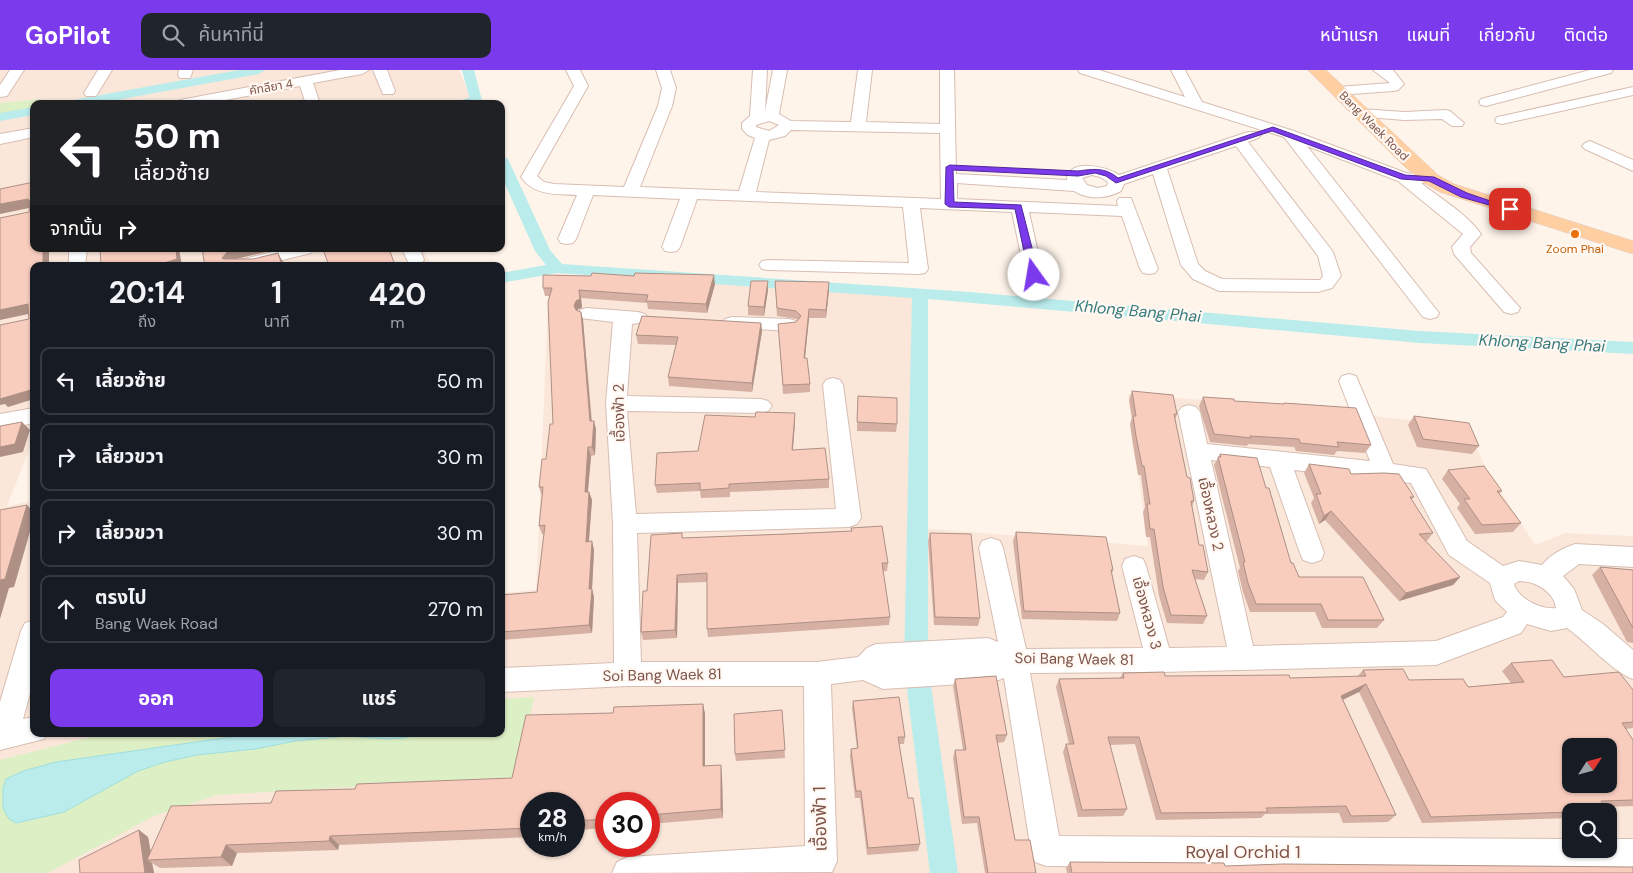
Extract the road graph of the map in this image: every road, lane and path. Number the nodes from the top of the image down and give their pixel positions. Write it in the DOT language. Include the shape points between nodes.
graph roads {
  1 [pos="17,70"];
  2 [pos="105,70"];
  3 [pos="362,70"];
  4 [pos="380,70"];
  5 [pos="573,70"];
  6 [pos="663,70"];
  7 [pos="760,70"];
  8 [pos="780,70"];
  9 [pos="865,70"];
  10 [pos="947,70"];
  11 [pos="1085,70"];
  12 [pos="1178,70"];
  13 [pos="1316,70"];
  14 [pos="1380,70"];
  15 [pos="1606,70"];
  16 [pos="305,81"];
  17 [pos="388,91"];
  18 [pos="1338,91"];
  19 [pos="1633,91"];
  20 [pos="2,93"];
  21 [pos="91,93"];
  22 [pos="230,99"];
  23 [pos="312,100"];
  24 [pos="1486,102"];
  25 [pos="1197,106"];
  26 [pos="1361,113"];
  27 [pos="764,117"];
  28 [pos="1502,120"];
  29 [pos="1457,123"];
  30 [pos="787,125"];
  31 [pos="858,127"];
  32 [pos="949,129"];
  33 [pos="1273,129"];
  34 [pos="30,133"];
  35 [pos="1289,134"];
  36 [pos="763,135"];
  37 [pos="0,139"];
  38 [pos="1240,140"];
  39 [pos="1590,146"];
  40 [pos="1628,160"];
  41 [pos="1158,166"];
  42 [pos="950,172"];
  43 [pos="1404,178"];
  44 [pos="1431,179"];
  45 [pos="587,191"];
  46 [pos="630,192"];
  47 [pos="690,195"];
  48 [pos="746,197"];
  49 [pos="911,203"];
  50 [pos="949,204"];
  51 [pos="1018,207"];
  52 [pos="567,239"];
  53 [pos="671,247"];
  54 [pos="1633,248"];
  55 [pos="292,252"];
  56 [pos="254,262"];
  57 [pos="768,265"];
  58 [pos="1148,268"];
  59 [pos="1034,275"];
  60 [pos="1511,308"];
  61 [pos="1430,313"];
  62 [pos="587,314"];
  63 [pos="623,317"];
  64 [pos="652,319"];
  65 [pos="711,322"];
  66 [pos="789,325"];
  67 [pos="1349,381"];
  68 [pos="833,385"];
  69 [pos="616,403"];
  70 [pos="761,406"];
  71 [pos="1189,412"];
  72 [pos="30,416"];
  73 [pos="0,422"];
  74 [pos="1198,452"];
  75 [pos="1279,460"];
  76 [pos="1385,471"];
  77 [pos="625,524"];
  78 [pos="991,548"];
  79 [pos="1312,553"];
  80 [pos="1633,558"];
  81 [pos="1134,566"];
  82 [pos="1547,578"];
  83 [pos="1503,579"];
  84 [pos="1522,611"];
  85 [pos="1568,614"];
  86 [pos="30,644"];
  87 [pos="1242,656"];
  88 [pos="999,660"];
  89 [pos="1159,660"];
  90 [pos="1633,667"];
  91 [pos="628,674"];
  92 [pos="816,674"];
  93 [pos="505,680"];
  94 [pos="30,731"];
  95 [pos="2,736"];
  96 [pos="1633,855"];
  97 [pos="628,873"];
  1 -- 20 [label="street"];
  2 -- 21 [label="street"];
  3 -- 16 [label="street, คัทลียา 4"];
  4 -- 17 [label="street"];
  5 -- 45 [label="street" via="581,86 529,177 539,186"];
  6 -- 46 [label="street" via="669,88 665,106"];
  7 -- 27 [label="street"];
  8 -- 27 [label="street"];
  9 -- 31 [label="street"];
  10 -- 32 [label="street"];
  11 -- 25 [label="street"];
  12 -- 25 [label="street"];
  13 -- 18 [label="main road, Bang Waek Road"];
  14 -- 18 [label="street" via="1388,73 1397,84"];
  15 -- 24 [label="street"];
  16 -- 22 [label="street, คัทลียา 4"];
  16 -- 23 [label="street"];
  18 -- 26 [label="main road, Bang Waek Road"];
  19 -- 28 [label="street"];
  25 -- 33 [label="street"];
  26 -- 29 [label="street" via="1445,114"];
  26 -- 44 [label="main road, Bang Waek Road"];
  27 -- 30 [label="street" via="782,119"];
  27 -- 36 [label="street" via="749,122 749,129"];
  30 -- 31 [label="street"];
  30 -- 36 [label="street" via="779,133"];
  31 -- 32 [label="street"];
  32 -- 42 [label="street"];
  33 -- 35 [label="street"];
  33 -- 38 [label="street"];
  34 -- 37 [label="street"];
  35 -- 43 [label="street"];
  35 -- 61 [label="street"];
  36 -- 48 [label="street"];
  38 -- 41 [label="street"];
  38 -- 41 [label="street" via="1327,256 1332,276 1326,284 1219,285 1199,275 1190,266"];
  39 -- 40 [label="street"];
  41 -- 42 [label="street" via="1116,181 1096,170 1078,180"];
  42 -- 50 [label="street"];
  43 -- 44 [label="street"];
  43 -- 60 [label="street" via="1472,234 1461,247 1463,254"];
  44 -- 54 [label="main road, Bang Waek Road" via="1464,195"];
  45 -- 46 [label="street"];
  45 -- 52 [label="street"];
  46 -- 47 [label="street"];
  47 -- 48 [label="street"];
  47 -- 53 [label="street"];
  48 -- 49 [label="street"];
  49 -- 50 [label="street"];
  49 -- 57 [label="street" via="918,269"];
  50 -- 51 [label="street"];
  51 -- 58 [label="street" via="1126,206"];
  51 -- 59 [label="street"];
  55 -- 56 [label="street"];
  62 -- 63 [label="street"];
  63 -- 64 [label="street"];
  63 -- 69 [label="street, เอื้องฟ้า 2"];
  65 -- 66 [label="street"];
  67 -- 76 [label="street"];
  68 -- 77 [label="street" via="849,518"];
  69 -- 70 [label="street"];
  69 -- 77 [label="street, เอื้องฟ้า 2"];
  71 -- 74 [label="street"];
  72 -- 73 [label="street"];
  74 -- 75 [label="street, เอื้องหลวง 2"];
  74 -- 87 [label="street, เอื้องหลวง 2"];
  75 -- 76 [label="street, เอื้องหลวง 2"];
  75 -- 79 [label="street"];
  76 -- 83 [label="street, เอื้องหลวง 2" via="1418,474 1458,548"];
  77 -- 91 [label="street, เอื้องฟ้า 2"];
  78 -- 88 [label="street"];
  80 -- 82 [label="street" via="1575,554 1556,566"];
  81 -- 89 [label="street, เอื้องหลวง 3"];
  82 -- 83 [label="street" via="1524,570 1507,574"];
  82 -- 85 [label="street" via="1568,601"];
  83 -- 84 [label="street" via="1505,594"];
  84 -- 85 [label="street" via="1543,620"];
  84 -- 87 [label="street, Soi Bang Waek 81" via="1512,625 1436,653"];
  85 -- 90 [label="street" via="1602,638"];
  86 -- 95 [label="street"];
  87 -- 89 [label="street, Soi Bang Waek 81"];
  88 -- 89 [label="street, Soi Bang Waek 81"];
  88 -- 92 [label="street, Soi Bang Waek 81"];
  88 -- 96 [label="street, Royal Orchid 1" via="1046,851"];
  91 -- 92 [label="street, Soi Bang Waek 81"];
  91 -- 93 [label="street, Soi Bang Waek 81"];
  92 -- 97 [label="street, เอื้องฟ้า 1" via="821,861"];
  94 -- 95 [label="street"];
}
